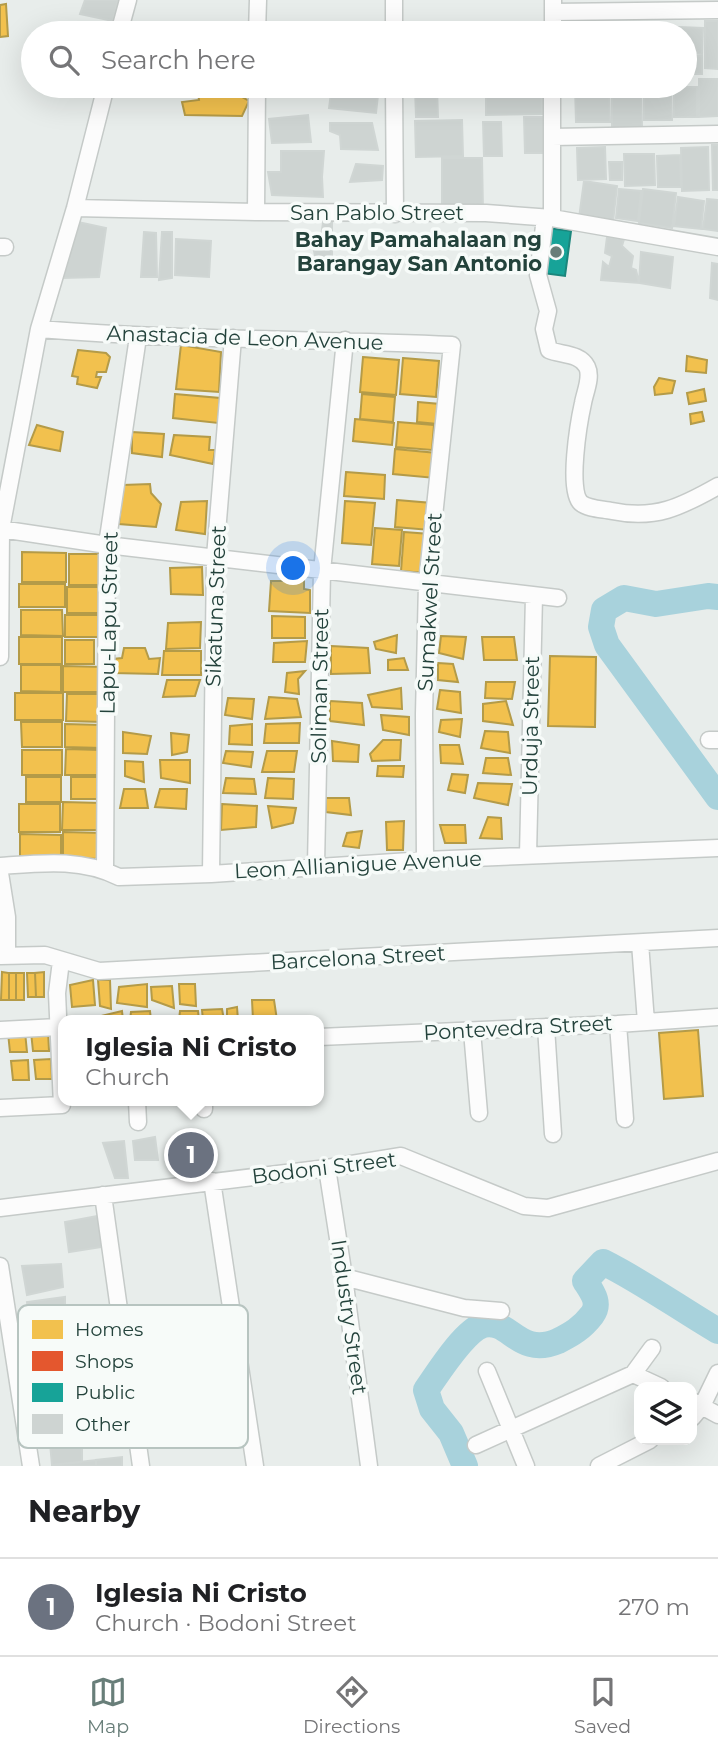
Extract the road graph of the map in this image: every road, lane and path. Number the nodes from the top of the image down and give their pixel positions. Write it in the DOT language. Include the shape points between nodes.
graph roads {
  1 [pos="128,0"];
  2 [pos="258,0"];
  3 [pos="394,0"];
  4 [pos="553,6"];
  5 [pos="718,10"];
  6 [pos="122,21"];
  7 [pos="257,21"];
  8 [pos="394,21"];
  9 [pos="103,98"];
  10 [pos="257,98"];
  11 [pos="394,98"];
  12 [pos="552,98"];
  13 [pos="718,134"];
  14 [pos="552,137"];
  15 [pos="75,208"];
  16 [pos="256,212"];
  17 [pos="395,214"];
  18 [pos="548,218"];
  19 [pos="718,247"];
  20 [pos="39,329"];
  21 [pos="138,337"];
  22 [pos="233,338"];
  23 [pos="345,340"];
  24 [pos="452,345"];
  25 [pos="718,486"];
  26 [pos="0,529"];
  27 [pos="107,545"];
  28 [pos="215,557"];
  29 [pos="322,570"];
  30 [pos="427,583"];
  31 [pos="534,596"];
  32 [pos="558,598"];
  33 [pos="0,657"];
  34 [pos="718,848"];
  35 [pos="528,855"];
  36 [pos="425,860"];
  37 [pos="316,865"];
  38 [pos="0,866"];
  39 [pos="105,870"];
  40 [pos="0,873"];
  41 [pos="211,874"];
  42 [pos="718,938"];
  43 [pos="640,943"];
  44 [pos="3,956"];
  45 [pos="61,961"];
  46 [pos="718,1017"];
  47 [pos="646,1022"];
  48 [pos="618,1024"];
  49 [pos="58,1027"];
  50 [pos="546,1027"];
  51 [pos="0,1030"];
  52 [pos="472,1031"];
  53 [pos="324,1037"];
  54 [pos="58,1105"];
  55 [pos="137,1106"];
  56 [pos="0,1108"];
  57 [pos="479,1113"];
  58 [pos="625,1119"];
  59 [pos="138,1122"];
  60 [pos="553,1134"];
  61 [pos="718,1161"];
  62 [pos="327,1168"];
  63 [pos="212,1181"];
  64 [pos="103,1195"];
  65 [pos="0,1208"];
  66 [pos="0,1266"];
  67 [pos="344,1277"];
  68 [pos="118,1305"];
  69 [pos="231,1305"];
  70 [pos="502,1311"];
  71 [pos="652,1348"];
  72 [pos="487,1371"];
  73 [pos="718,1373"];
  74 [pos="632,1374"];
  75 [pos="18,1382"];
  76 [pos="650,1382"];
  77 [pos="697,1405"];
  78 [pos="697,1409"];
  79 [pos="718,1415"];
  80 [pos="248,1420"];
  81 [pos="511,1429"];
  82 [pos="476,1445"];
  83 [pos="640,1445"];
  84 [pos="28,1448"];
  85 [pos="138,1448"];
  86 [pos="31,1466"];
  87 [pos="141,1466"];
  88 [pos="255,1466"];
  89 [pos="369,1466"];
  90 [pos="526,1466"];
  91 [pos="599,1466"];
  1 -- 6 [label="street"];
  2 -- 7 [label="street"];
  3 -- 8 [label="street"];
  4 -- 5 [label="street"];
  9 -- 15 [label="street"];
  10 -- 16 [label="street"];
  11 -- 17 [label="street"];
  12 -- 14 [label="street"];
  13 -- 14 [label="street"];
  14 -- 18 [label="street"];
  15 -- 16 [label="street, San Pablo Street"];
  15 -- 20 [label="street"];
  16 -- 17 [label="street, San Pablo Street"];
  17 -- 18 [label="street, San Pablo Street"];
  18 -- 19 [label="street, San Pablo Street"];
  18 -- 25 [label="street" via="538,275 548,311 546,344 549,350 582,360 589,372 576,447 578,500 616,512 646,514 686,504"];
  20 -- 21 [label="street, Anastacia de Leon Avenue"];
  20 -- 26 [label="street"];
  21 -- 22 [label="street, Anastacia de Leon Avenue"];
  21 -- 27 [label="street, Lapu-Lapu Street"];
  22 -- 23 [label="street, Anastacia de Leon Avenue"];
  22 -- 28 [label="street, Sikatuna Street"];
  23 -- 24 [label="street, Anastacia de Leon Avenue"];
  23 -- 29 [label="street, Soliman Street"];
  24 -- 30 [label="street, Sumakwel Street"];
  26 -- 27 [label="street"];
  26 -- 33 [label="street"];
  27 -- 28 [label="street"];
  27 -- 39 [label="street, Lapu-Lapu Street"];
  28 -- 29 [label="street"];
  28 -- 41 [label="street, Sikatuna Street"];
  29 -- 30 [label="street"];
  29 -- 37 [label="street, Soliman Street"];
  30 -- 31 [label="street"];
  30 -- 36 [label="street, Sumakwel Street"];
  31 -- 32 [label="street"];
  31 -- 35 [label="street, Urduja Street"];
  34 -- 35 [label="street, Leon Allianigue Avenue"];
  35 -- 36 [label="street, Leon Allianigue Avenue"];
  36 -- 37 [label="street, Leon Allianigue Avenue"];
  37 -- 41 [label="street, Leon Allianigue Avenue"];
  38 -- 39 [label="street, Leon Allianigue Avenue" via="61,862"];
  39 -- 41 [label="street, Leon Allianigue Avenue" via="119,877"];
  40 -- 44 [label="street" via="7,916"];
  42 -- 43 [label="street, Barcelona Street"];
  43 -- 45 [label="street, Barcelona Street" via="99,971"];
  43 -- 47 [label="street"];
  44 -- 45 [label="street, Barcelona Street" via="45,956"];
  45 -- 49 [label="street"];
  46 -- 47 [label="street, Pontevedra Street"];
  47 -- 48 [label="street, Pontevedra Street"];
  48 -- 50 [label="street, Pontevedra Street"];
  48 -- 58 [label="street"];
  49 -- 51 [label="street"];
  50 -- 52 [label="street, Pontevedra Street"];
  50 -- 60 [label="street"];
  52 -- 53 [label="street, Pontevedra Street"];
  52 -- 57 [label="street"];
  54 -- 56 [label="street"];
  55 -- 59 [label="street"];
  61 -- 62 [label="street, Bodoni Street" via="548,1208 524,1206 401,1156"];
  62 -- 63 [label="street, Bodoni Street"];
  62 -- 67 [label="street, Industry Street"];
  63 -- 64 [label="street, Bodoni Street"];
  63 -- 69 [label="street"];
  64 -- 65 [label="street, Bodoni Street"];
  64 -- 68 [label="street"];
  66 -- 75 [label="street"];
  67 -- 70 [label="street" via="464,1308"];
  67 -- 89 [label="street, Industry Street"];
  71 -- 74 [label="street"];
  72 -- 81 [label="street"];
  73 -- 77 [label="street"];
  74 -- 76 [label="street"];
  74 -- 81 [label="street"];
  78 -- 79 [label="street"];
  80 -- 88 [label="street"];
  81 -- 82 [label="street"];
  81 -- 90 [label="street"];
  83 -- 91 [label="street"];
  84 -- 86 [label="street"];
  85 -- 87 [label="street"];
}
